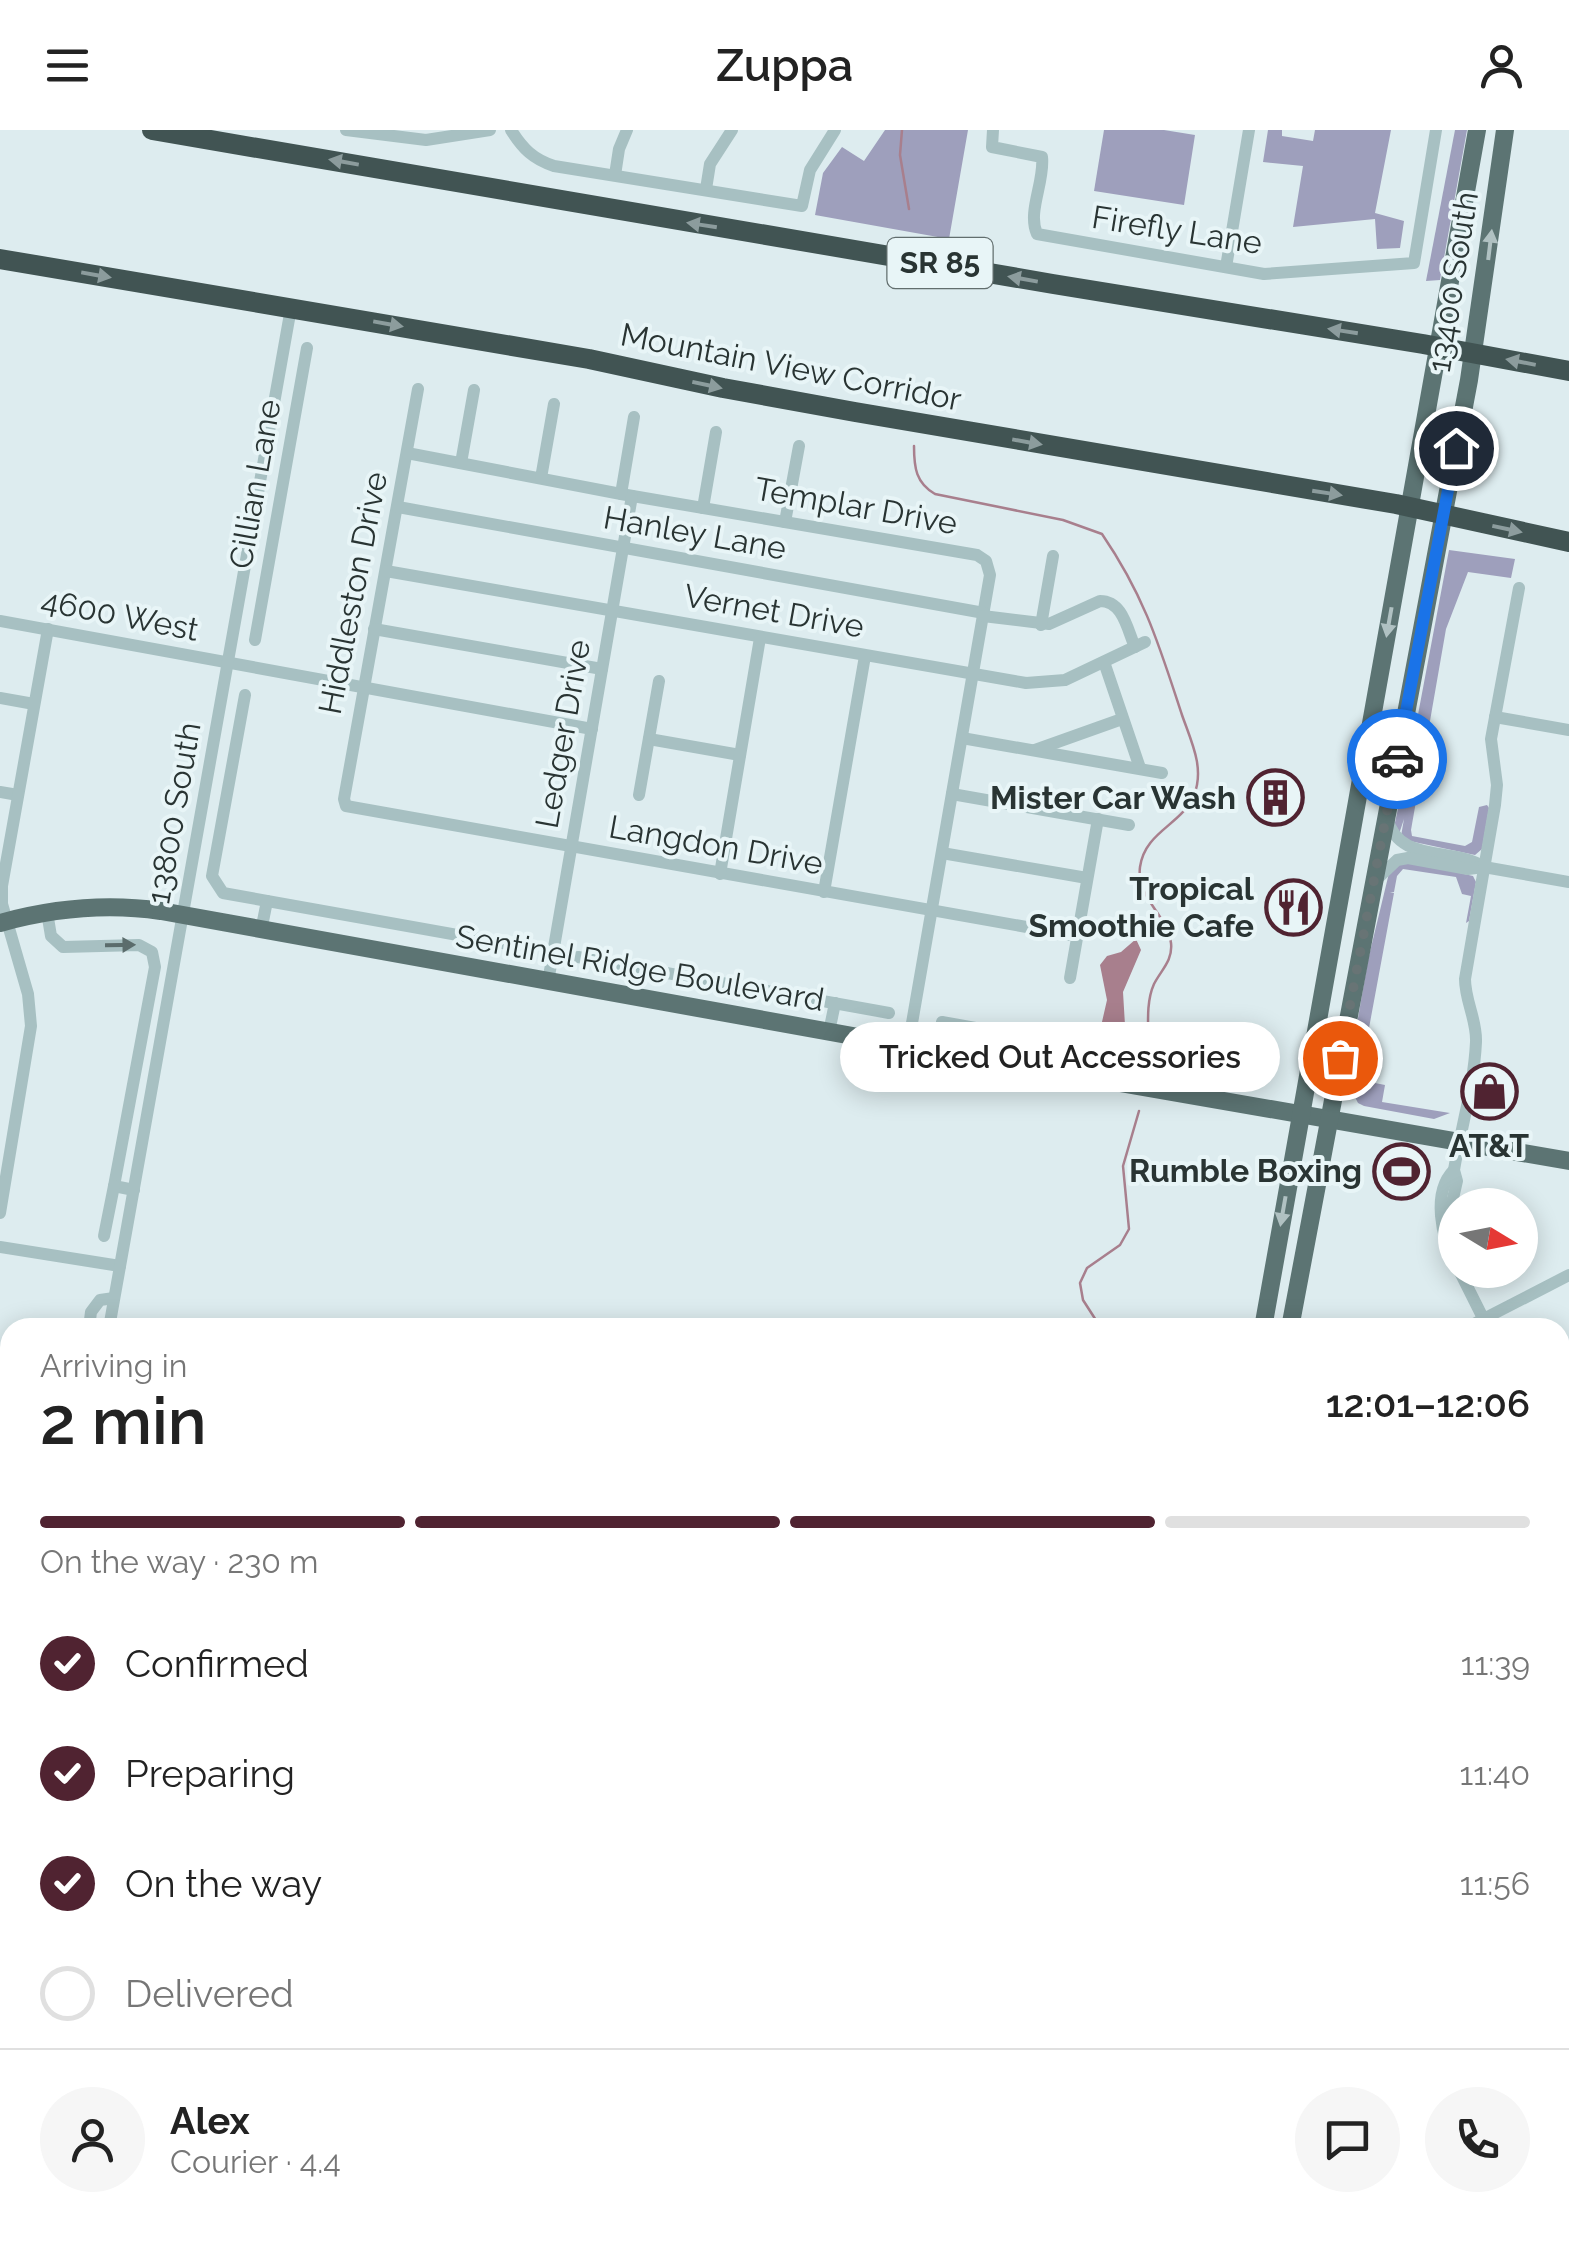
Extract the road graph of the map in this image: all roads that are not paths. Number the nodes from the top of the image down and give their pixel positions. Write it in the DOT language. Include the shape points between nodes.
graph roads {
  1 [pos="152,130"];
  2 [pos="346,130"];
  3 [pos="490,130"];
  4 [pos="512,130"];
  5 [pos="627,130"];
  6 [pos="732,130"];
  7 [pos="835,130"];
  8 [pos="993,130"];
  9 [pos="1249,130"];
  10 [pos="1436,130"];
  11 [pos="1477,130"];
  12 [pos="1505,130"];
  13 [pos="230,136"];
  14 [pos="614,175"];
  15 [pos="706,189"];
  16 [pos="0,258"];
  17 [pos="1226,268"];
  18 [pos="292,308"];
  19 [pos="1440,347"];
  20 [pos="307,348"];
  21 [pos="1473,353"];
  22 [pos="1569,372"];
  23 [pos="278,382"];
  24 [pos="301,387"];
  25 [pos="418,390"];
  26 [pos="474,390"];
  27 [pos="554,404"];
  28 [pos="634,418"];
  29 [pos="716,432"];
  30 [pos="798,446"];
  31 [pos="408,453"];
  32 [pos="461,463"];
  33 [pos="541,478"];
  34 [pos="626,495"];
  35 [pos="398,507"];
  36 [pos="703,508"];
  37 [pos="1410,508"];
  38 [pos="1444,515"];
  39 [pos="786,522"];
  40 [pos="1569,542"];
  41 [pos="623,548"];
  42 [pos="1053,556"];
  43 [pos="386,571"];
  44 [pos="242,587"];
  45 [pos="1519,588"];
  46 [pos="264,590"];
  47 [pos="612,610"];
  48 [pos="983,614"];
  49 [pos="0,621"];
  50 [pos="1041,625"];
  51 [pos="48,629"];
  52 [pos="374,629"];
  53 [pos="760,638"];
  54 [pos="255,640"];
  55 [pos="1140,645"];
  56 [pos="865,656"];
  57 [pos="1104,662"];
  58 [pos="229,664"];
  59 [pos="602,669"];
  60 [pos="973,674"];
  61 [pos="659,680"];
  62 [pos="362,689"];
  63 [pos="245,695"];
  64 [pos="0,698"];
  65 [pos="34,704"];
  66 [pos="1495,717"];
  67 [pos="1122,719"];
  68 [pos="592,728"];
  69 [pos="1569,730"];
  70 [pos="962,738"];
  71 [pos="649,739"];
  72 [pos="215,742"];
  73 [pos="236,745"];
  74 [pos="1033,750"];
  75 [pos="740,755"];
  76 [pos="1140,768"];
  77 [pos="1162,773"];
  78 [pos="0,792"];
  79 [pos="952,794"];
  80 [pos="18,795"];
  81 [pos="640,796"];
  82 [pos="346,806"];
  83 [pos="1386,812"];
  84 [pos="1098,819"];
  85 [pos="1129,824"];
  86 [pos="199,830"];
  87 [pos="220,833"];
  88 [pos="571,848"];
  89 [pos="942,852"];
  90 [pos="1484,866"];
  91 [pos="720,874"];
  92 [pos="1088,878"];
  93 [pos="1569,882"];
  94 [pos="1371,886"];
  95 [pos="824,892"];
  96 [pos="267,901"];
  97 [pos="932,910"];
  98 [pos="47,912"];
  99 [pos="184,916"];
  100 [pos="3,922"];
  101 [pos="261,931"];
  102 [pos="1078,936"];
  103 [pos="474,938"];
  104 [pos="524,947"];
  105 [pos="578,957"];
  106 [pos="630,967"];
  107 [pos="470,968"];
  108 [pos="1070,978"];
  109 [pos="548,982"];
  110 [pos="625,996"];
  111 [pos="835,1003"];
  112 [pos="888,1012"];
  113 [pos="942,1022"];
  114 [pos="989,1030"];
  115 [pos="830,1032"];
  116 [pos="908,1046"];
  117 [pos="984,1060"];
  118 [pos="1088,1078"];
  119 [pos="1300,1115"];
  120 [pos="1329,1120"];
  121 [pos="1459,1142"];
  122 [pos="1569,1160"];
  123 [pos="114,1186"];
  124 [pos="1455,1188"];
  125 [pos="134,1190"];
  126 [pos="0,1213"];
  127 [pos="104,1236"];
  128 [pos="0,1247"];
  129 [pos="120,1266"];
  130 [pos="1569,1276"];
  131 [pos="1468,1288"];
  132 [pos="114,1298"];
  133 [pos="90,1318"];
  134 [pos="111,1318"];
  135 [pos="1265,1318"];
  136 [pos="1292,1318"];
  137 [pos="1483,1318"];
  138 [pos="1495,1318"];
  1 -- 13 [label="highway, SR 85"];
  2 -- 3 [label="street" via="426,140"];
  4 -- 14 [label="street" via="536,160"];
  5 -- 14 [label="street"];
  6 -- 15 [label="street" via="710,164"];
  7 -- 15 [label="street" via="810,170 802,206"];
  8 -- 17 [label="street, Firefly Lane" via="992,147 1042,157 1037,234"];
  9 -- 17 [label="street"];
  10 -- 17 [label="street, Firefly Lane" via="1414,262 1264,274"];
  11 -- 19 [label="main road, 13400 South"];
  21 -- 12 [label="main road, 13400 South, one-way"];
  19 -- 13 [label="highway, SR 85, one-way" via="471,186"];
  14 -- 15 [label="street"];
  16 -- 18 [label="highway, Mountain View Corridor, one-way"];
  18 -- 23 [label="street, 13800 South"];
  18 -- 37 [label="highway, Mountain View Corridor, one-way"];
  19 -- 21 [label="highway, SR 85"];
  19 -- 37 [label="main road, 13400 South"];
  20 -- 24 [label="street, Cillian Lane"];
  22 -- 21 [label="highway, SR 85, one-way"];
  21 -- 38 [label="main road, 13400 South"];
  23 -- 24 [label="street, Cillian Lane"];
  23 -- 44 [label="street, 13800 South"];
  24 -- 46 [label="street, Cillian Lane"];
  25 -- 31 [label="street, Hiddleston Drive"];
  26 -- 32 [label="street"];
  27 -- 33 [label="street"];
  28 -- 34 [label="street, Ledger Drive"];
  29 -- 36 [label="street"];
  30 -- 39 [label="street"];
  31 -- 32 [label="street, Templar Drive"];
  31 -- 35 [label="street, Hiddleston Drive"];
  32 -- 33 [label="street, Templar Drive"];
  33 -- 34 [label="street, Templar Drive"];
  34 -- 36 [label="street, Templar Drive"];
  34 -- 41 [label="street, Ledger Drive"];
  35 -- 41 [label="street, Hanley Lane"];
  35 -- 43 [label="street, Hiddleston Drive"];
  36 -- 39 [label="street, Templar Drive"];
  37 -- 38 [label="highway, Mountain View Corridor"];
  37 -- 119 [label="main road, 13400 South, one-way"];
  38 -- 40 [label="highway, Mountain View Corridor, one-way"];
  38 -- 83 [label="main road, 13400 South"];
  39 -- 48 [label="street, Templar Drive" via="980,556 990,575"];
  41 -- 47 [label="street, Ledger Drive"];
  41 -- 48 [label="street, Hanley Lane"];
  42 -- 50 [label="street"];
  43 -- 47 [label="street, Vernet Drive"];
  43 -- 52 [label="street, Hiddleston Drive"];
  44 -- 46 [label="street, Cillian Lane"];
  44 -- 58 [label="street, 13800 South"];
  45 -- 66 [label="street"];
  46 -- 54 [label="street, Cillian Lane"];
  47 -- 53 [label="street, Vernet Drive"];
  47 -- 59 [label="street, Ledger Drive"];
  48 -- 50 [label="street, Hanley Lane"];
  48 -- 60 [label="street, Templar Drive"];
  49 -- 51 [label="street, 4600 West"];
  50 -- 55 [label="street, Hanley Lane" via="1109,601"];
  51 -- 58 [label="street, 4600 West"];
  51 -- 65 [label="street"];
  52 -- 59 [label="street"];
  52 -- 62 [label="street, Hiddleston Drive"];
  53 -- 56 [label="street, Vernet Drive"];
  53 -- 75 [label="street"];
  55 -- 57 [label="street, Vernet Drive"];
  56 -- 60 [label="street, Vernet Drive"];
  56 -- 95 [label="street"];
  57 -- 60 [label="street, Vernet Drive" via="1048,683"];
  57 -- 67 [label="street"];
  58 -- 62 [label="street, 4600 West"];
  58 -- 72 [label="street, 13800 South"];
  59 -- 68 [label="street, Ledger Drive"];
  60 -- 70 [label="street, Templar Drive"];
  61 -- 71 [label="street"];
  62 -- 68 [label="street, 4600 West"];
  62 -- 82 [label="street, Hiddleston Drive"];
  63 -- 73 [label="street"];
  64 -- 65 [label="street"];
  65 -- 80 [label="street"];
  66 -- 69 [label="street"];
  66 -- 90 [label="street" via="1496,791"];
  67 -- 74 [label="street"];
  67 -- 76 [label="street"];
  68 -- 88 [label="street, Ledger Drive"];
  70 -- 74 [label="street"];
  70 -- 79 [label="street, Templar Drive"];
  71 -- 75 [label="street"];
  71 -- 81 [label="street"];
  72 -- 73 [label="street"];
  72 -- 86 [label="street, 13800 South"];
  73 -- 87 [label="street"];
  74 -- 76 [label="street"];
  75 -- 91 [label="street"];
  76 -- 77 [label="street"];
  78 -- 80 [label="street"];
  79 -- 84 [label="street"];
  79 -- 89 [label="street, Templar Drive"];
  80 -- 100 [label="street" via="2,886"];
  82 -- 88 [label="street, Langdon Drive"];
  83 -- 90 [label="street" via="1399,842"];
  83 -- 94 [label="main road, 13400 South"];
  84 -- 85 [label="street"];
  84 -- 92 [label="street"];
  86 -- 87 [label="street"];
  86 -- 99 [label="street, 13800 South"];
  87 -- 96 [label="street" via="216,886"];
  88 -- 91 [label="street, Langdon Drive"];
  88 -- 109 [label="street, Ledger Drive"];
  89 -- 92 [label="street"];
  89 -- 97 [label="street, Templar Drive"];
  90 -- 93 [label="street"];
  90 -- 94 [label="street" via="1403,858"];
  90 -- 121 [label="street" via="1465,979 1476,1042"];
  91 -- 95 [label="street, Langdon Drive"];
  92 -- 102 [label="street"];
  94 -- 120 [label="main road, 13400 South"];
  95 -- 97 [label="street, Langdon Drive"];
  96 -- 101 [label="street"];
  96 -- 103 [label="street"];
  97 -- 102 [label="street, Langdon Drive"];
  97 -- 116 [label="street, Templar Drive"];
  98 -- 99 [label="main road, Sentinel Ridge Boulevard" via="124,907"];
  98 -- 100 [label="main road, Sentinel Ridge Boulevard"];
  98 -- 123 [label="street, one-way" via="51,936 64,946 139,944 152,952 155,966"];
  99 -- 101 [label="main road, Sentinel Ridge Boulevard"];
  99 -- 125 [label="street, 13800 South"];
  100 -- 126 [label="street" via="28,994 31,1026"];
  101 -- 107 [label="main road, Sentinel Ridge Boulevard"];
  102 -- 108 [label="street"];
  103 -- 104 [label="street"];
  103 -- 107 [label="street"];
  105 -- 106 [label="street"];
  106 -- 110 [label="street"];
  106 -- 111 [label="street"];
  107 -- 109 [label="main road, Sentinel Ridge Boulevard"];
  109 -- 110 [label="main road, Sentinel Ridge Boulevard"];
  110 -- 115 [label="main road, Sentinel Ridge Boulevard"];
  111 -- 112 [label="street"];
  111 -- 115 [label="street"];
  113 -- 114 [label="street"];
  114 -- 117 [label="street"];
  114 -- 118 [label="street" via="1083,1047 1090,1052"];
  115 -- 116 [label="main road, Sentinel Ridge Boulevard"];
  116 -- 117 [label="main road, Sentinel Ridge Boulevard"];
  117 -- 118 [label="main road, Sentinel Ridge Boulevard"];
  118 -- 119 [label="main road, Sentinel Ridge Boulevard"];
  119 -- 120 [label="main road, Sentinel Ridge Boulevard"];
  119 -- 135 [label="main road, 13400 South, one-way"];
  120 -- 121 [label="main road, Sentinel Ridge Boulevard"];
  120 -- 136 [label="main road, 13400 South"];
  121 -- 122 [label="main road, Sentinel Ridge Boulevard"];
  121 -- 124 [label="street"];
  123 -- 125 [label="street"];
  123 -- 127 [label="street"];
  125 -- 129 [label="street, 13800 South"];
  128 -- 129 [label="street"];
  129 -- 132 [label="street, 13800 South"];
  130 -- 138 [label="street"];
  131 -- 137 [label="street"];
  132 -- 133 [label="street" via="100,1300"];
  132 -- 134 [label="street, 13800 South"];
}
